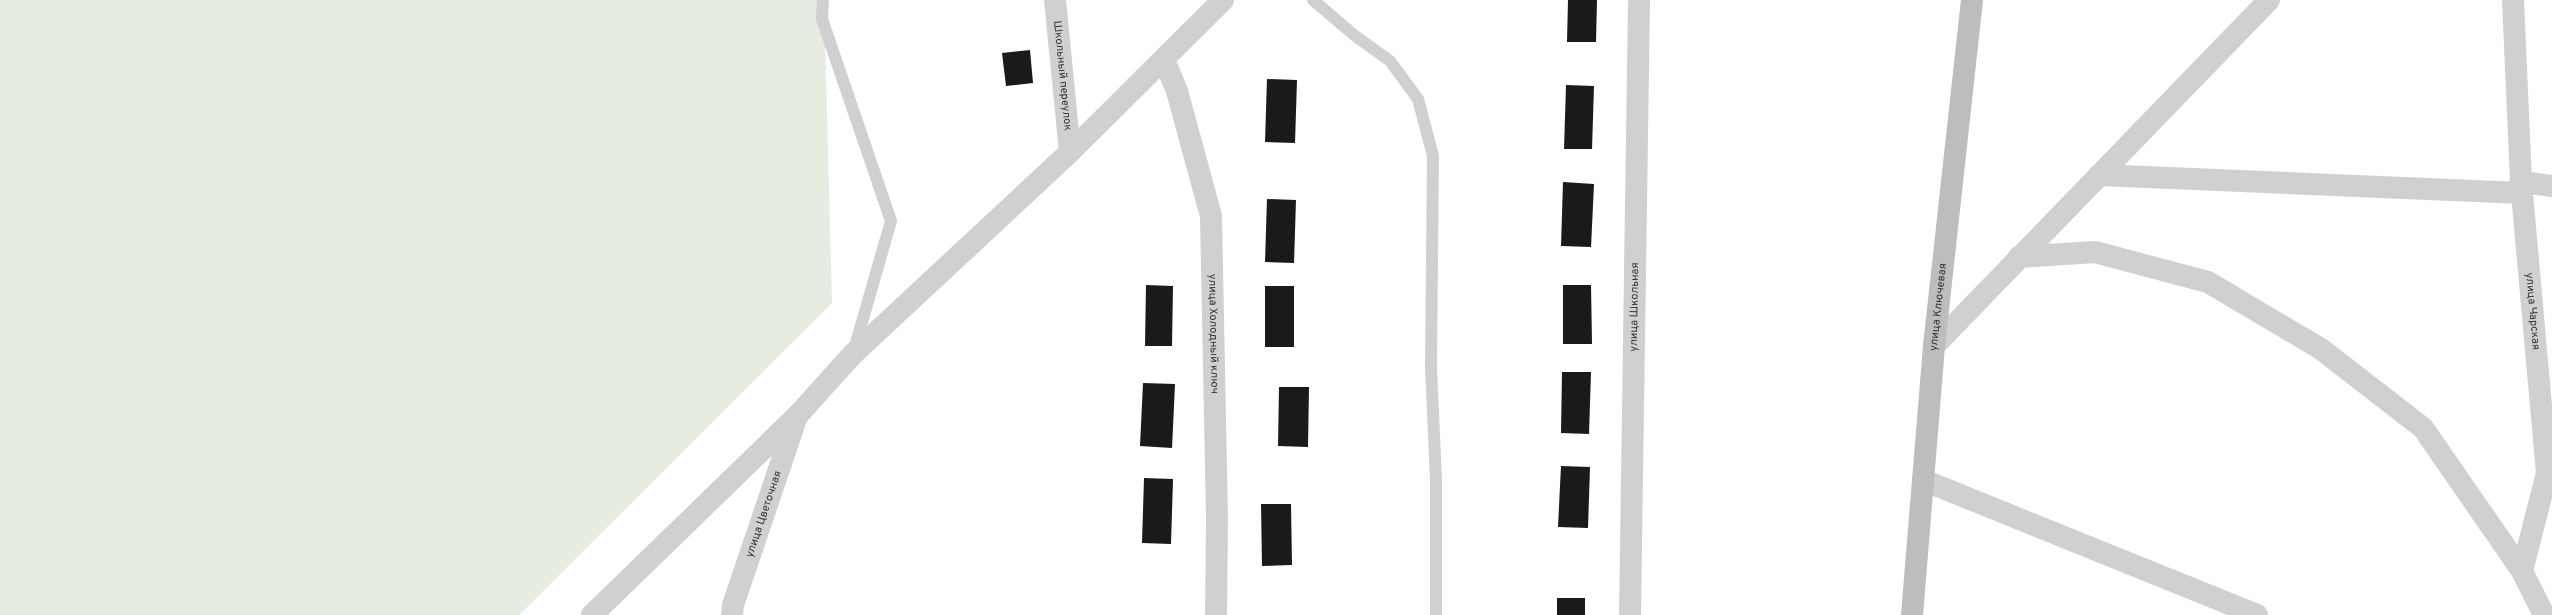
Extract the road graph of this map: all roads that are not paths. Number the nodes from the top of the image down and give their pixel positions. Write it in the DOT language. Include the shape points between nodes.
graph roads {
  1 [pos="823,0"];
  2 [pos="1054,0"];
  3 [pos="1223,0"];
  4 [pos="1314,0"];
  5 [pos="1639,0"];
  6 [pos="1972,0"];
  7 [pos="2269,0"];
  8 [pos="2513,0"];
  9 [pos="1164,60"];
  10 [pos="1070,152"];
  11 [pos="2099,175"];
  12 [pos="2552,186"];
  13 [pos="2521,187"];
  14 [pos="2019,257"];
  15 [pos="1934,346"];
  16 [pos="853,354"];
  17 [pos="798,414"];
  18 [pos="2549,474"];
  19 [pos="1923,480"];
  20 [pos="2522,571"];
  21 [pos="592,615"];
  22 [pos="732,615"];
  23 [pos="1216,615"];
  24 [pos="1436,615"];
  25 [pos="1630,615"];
  26 [pos="1912,615"];
  27 [pos="2257,615"];
  28 [pos="2544,615"];
  1 -- 16 [label="lane" via="822,19 891,221"];
  2 -- 10 [label="street, Школьный переулок"];
  3 -- 9 [label="street"];
  4 -- 24 [label="lane" via="1354,35 1390,61 1418,99 1433,156 1431,368 1436,480"];
  5 -- 25 [label="street, улица Школьная"];
  6 -- 15 [label="street, улица Ключевая"];
  7 -- 11 [label="street"];
  8 -- 13 [label="street, улица Чарская"];
  9 -- 10 [label="street"];
  9 -- 23 [label="street, улица Холодный ключ" via="1177,91 1212,216 1218,520"];
  10 -- 16 [label="street"];
  11 -- 13 [label="street"];
  11 -- 14 [label="street"];
  12 -- 13 [label="street"];
  13 -- 18 [label="street, улица Чарская"];
  14 -- 15 [label="street"];
  14 -- 20 [label="street" via="2096,252 2208,282 2321,349 2423,428"];
  15 -- 19 [label="street, улица Ключевая"];
  16 -- 17 [label="street"];
  17 -- 21 [label="street"];
  17 -- 22 [label="street, улица Цветочная" via="733,605"];
  18 -- 20 [label="street, улица Чарская"];
  19 -- 26 [label="street, улица Ключевая"];
  19 -- 27 [label="street"];
  20 -- 28 [label="street"];
}
